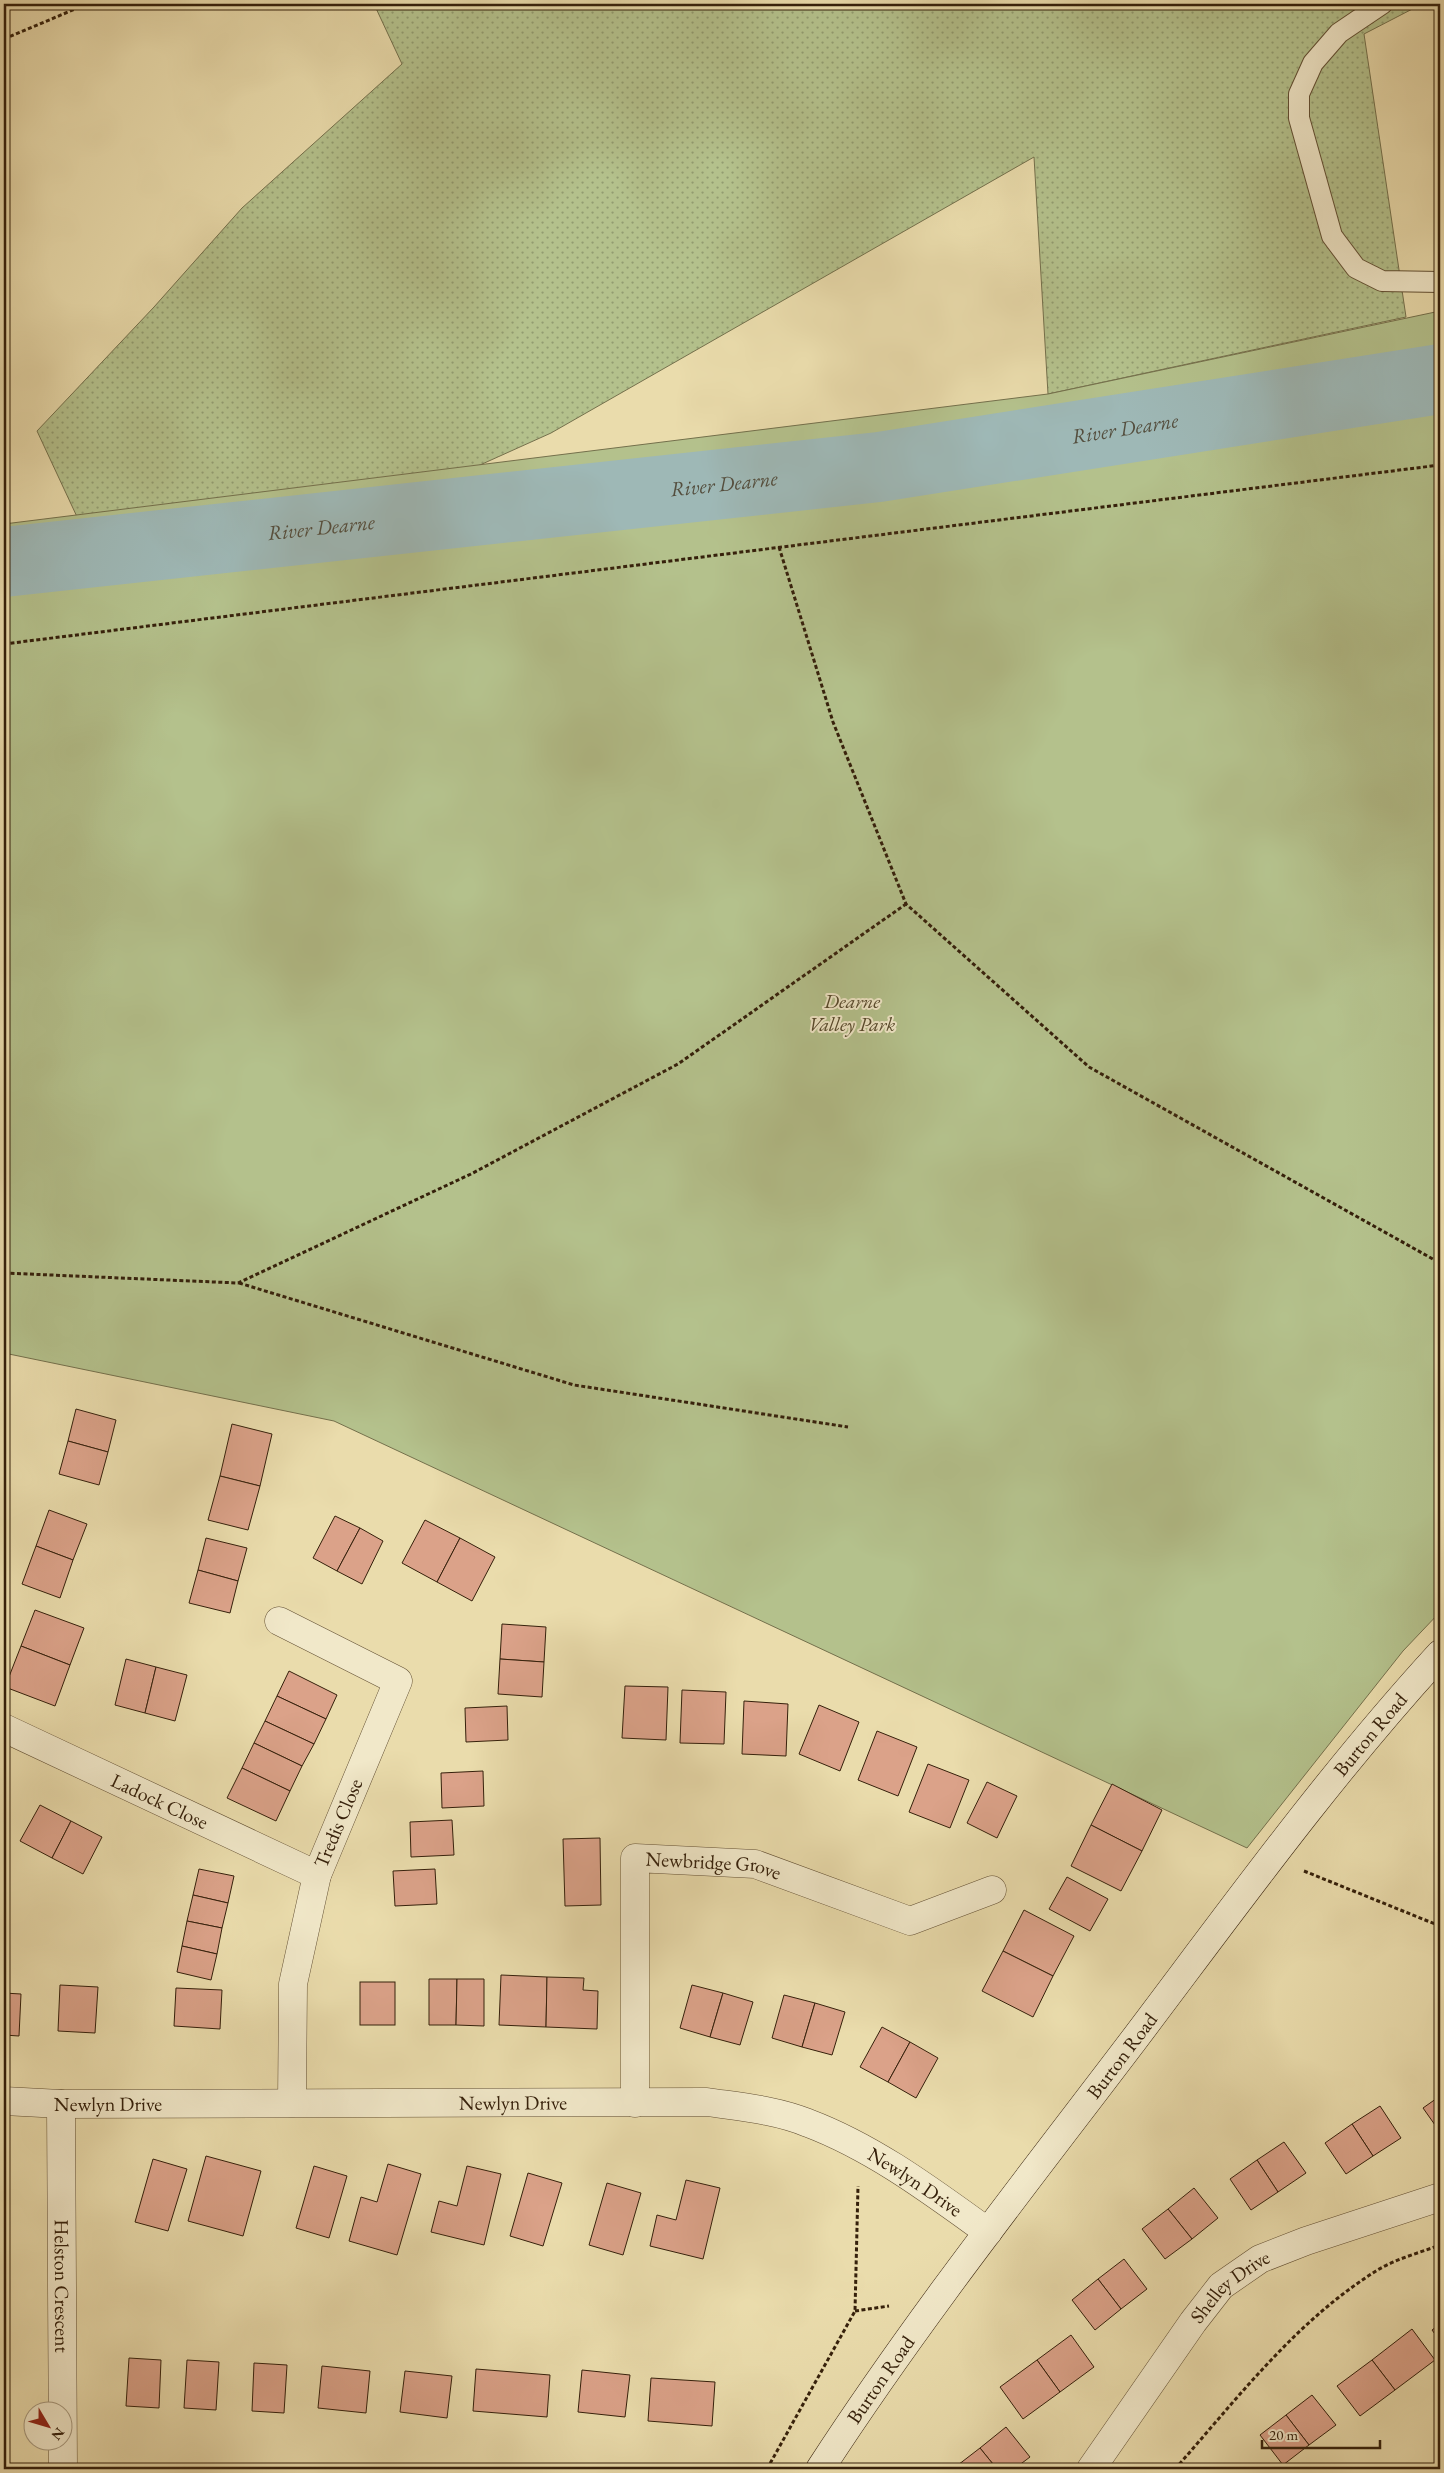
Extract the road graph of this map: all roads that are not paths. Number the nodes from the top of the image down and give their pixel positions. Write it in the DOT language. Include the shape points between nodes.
graph roads {
  1 [pos="1382,4"];
  2 [pos="1440,282"];
  3 [pos="279,1621"];
  4 [pos="1440,1654"];
  5 [pos="4,1728"];
  6 [pos="317,1875"];
  7 [pos="992,1890"];
  8 [pos="4,2101"];
  9 [pos="292,2103"];
  10 [pos="635,2103"];
  11 [pos="61,2104"];
  12 [pos="1440,2196"];
  13 [pos="988,2232"];
  14 [pos="63,2469"];
  15 [pos="820,2469"];
  16 [pos="1091,2469"];
  1 -- 2 [label="lane" via="1339,33 1313,63 1299,94 1299,118 1332,236 1356,268 1382,281"];
  3 -- 6 [label="street, Tredis Close" via="398,1681"];
  4 -- 13 [label="street, Burton Road" via="1390,1709 1272,1858"];
  5 -- 6 [label="street, Ladock Close"];
  6 -- 9 [label="street, Tredis Close" via="293,1984"];
  7 -- 10 [label="street, Newbridge Grove" via="910,1921 755,1864 635,1858"];
  8 -- 11 [label="street, Newlyn Drive"];
  9 -- 10 [label="street, Newlyn Drive"];
  9 -- 11 [label="street, Newlyn Drive"];
  10 -- 13 [label="street, Newlyn Drive" via="707,2102 764,2110 808,2123 908,2174"];
  11 -- 14 [label="street, Helston Crescent"];
  12 -- 16 [label="street, Shelley Drive" via="1270,2255 1221,2286 1192,2322"];
  13 -- 15 [label="street, Burton Road" via="874,2385"];
}
